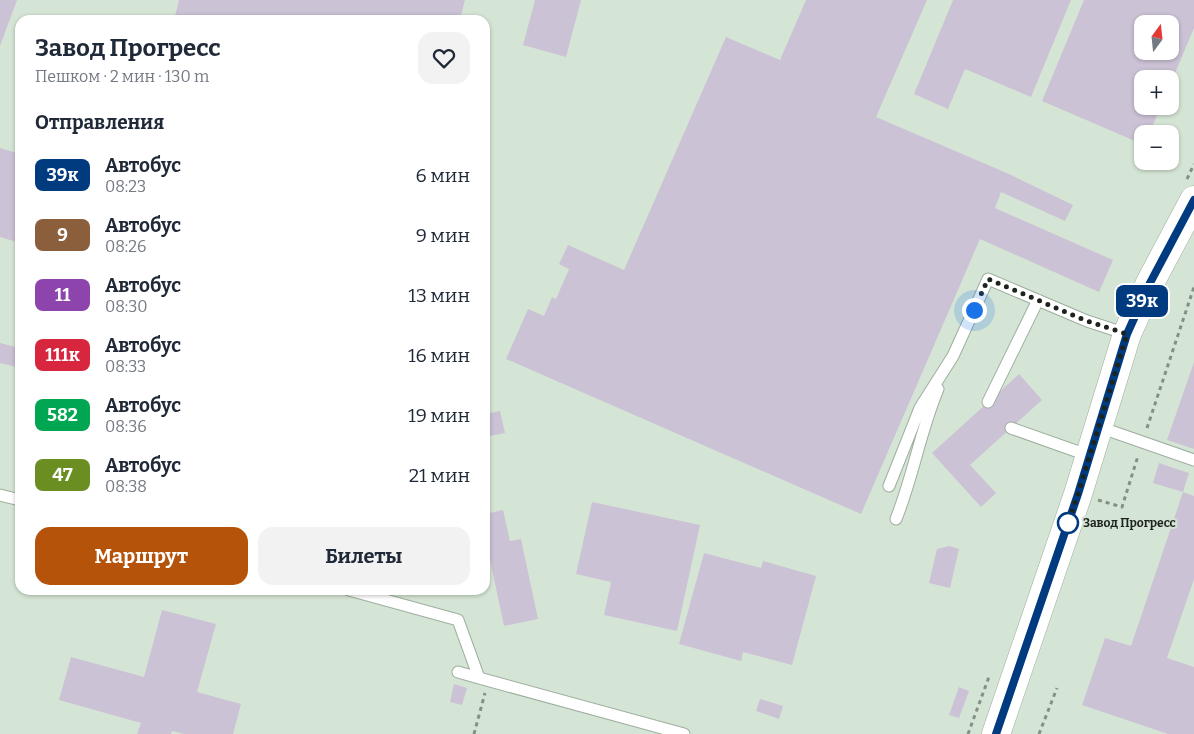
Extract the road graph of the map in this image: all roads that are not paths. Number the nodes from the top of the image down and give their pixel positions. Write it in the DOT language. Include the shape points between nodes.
graph roads {
  1 [pos="1194,200"];
  2 [pos="1038,300"];
  3 [pos="1127,334"];
  4 [pos="952,356"];
  5 [pos="988,402"];
  6 [pos="1098,427"];
  7 [pos="1011,428"];
  8 [pos="1090,456"];
  9 [pos="1194,460"];
  10 [pos="889,486"];
  11 [pos="0,496"];
  12 [pos="15,499"];
  13 [pos="896,519"];
  14 [pos="367,595"];
  15 [pos="458,672"];
  16 [pos="484,679"];
  17 [pos="684,734"];
  18 [pos="996,734"];
  1 -- 3 [label="main road"];
  2 -- 3 [label="lane"];
  2 -- 4 [label="lane" via="988,279"];
  2 -- 5 [label="lane"];
  3 -- 6 [label="main road"];
  4 -- 10 [label="lane" via="920,408"];
  4 -- 13 [label="lane" via="929,411"];
  6 -- 8 [label="main road"];
  6 -- 9 [label="lane"];
  7 -- 8 [label="lane"];
  8 -- 18 [label="main road"];
  11 -- 12 [label="lane"];
  14 -- 16 [label="lane" via="458,620"];
  15 -- 16 [label="lane"];
  16 -- 17 [label="lane"];
}
